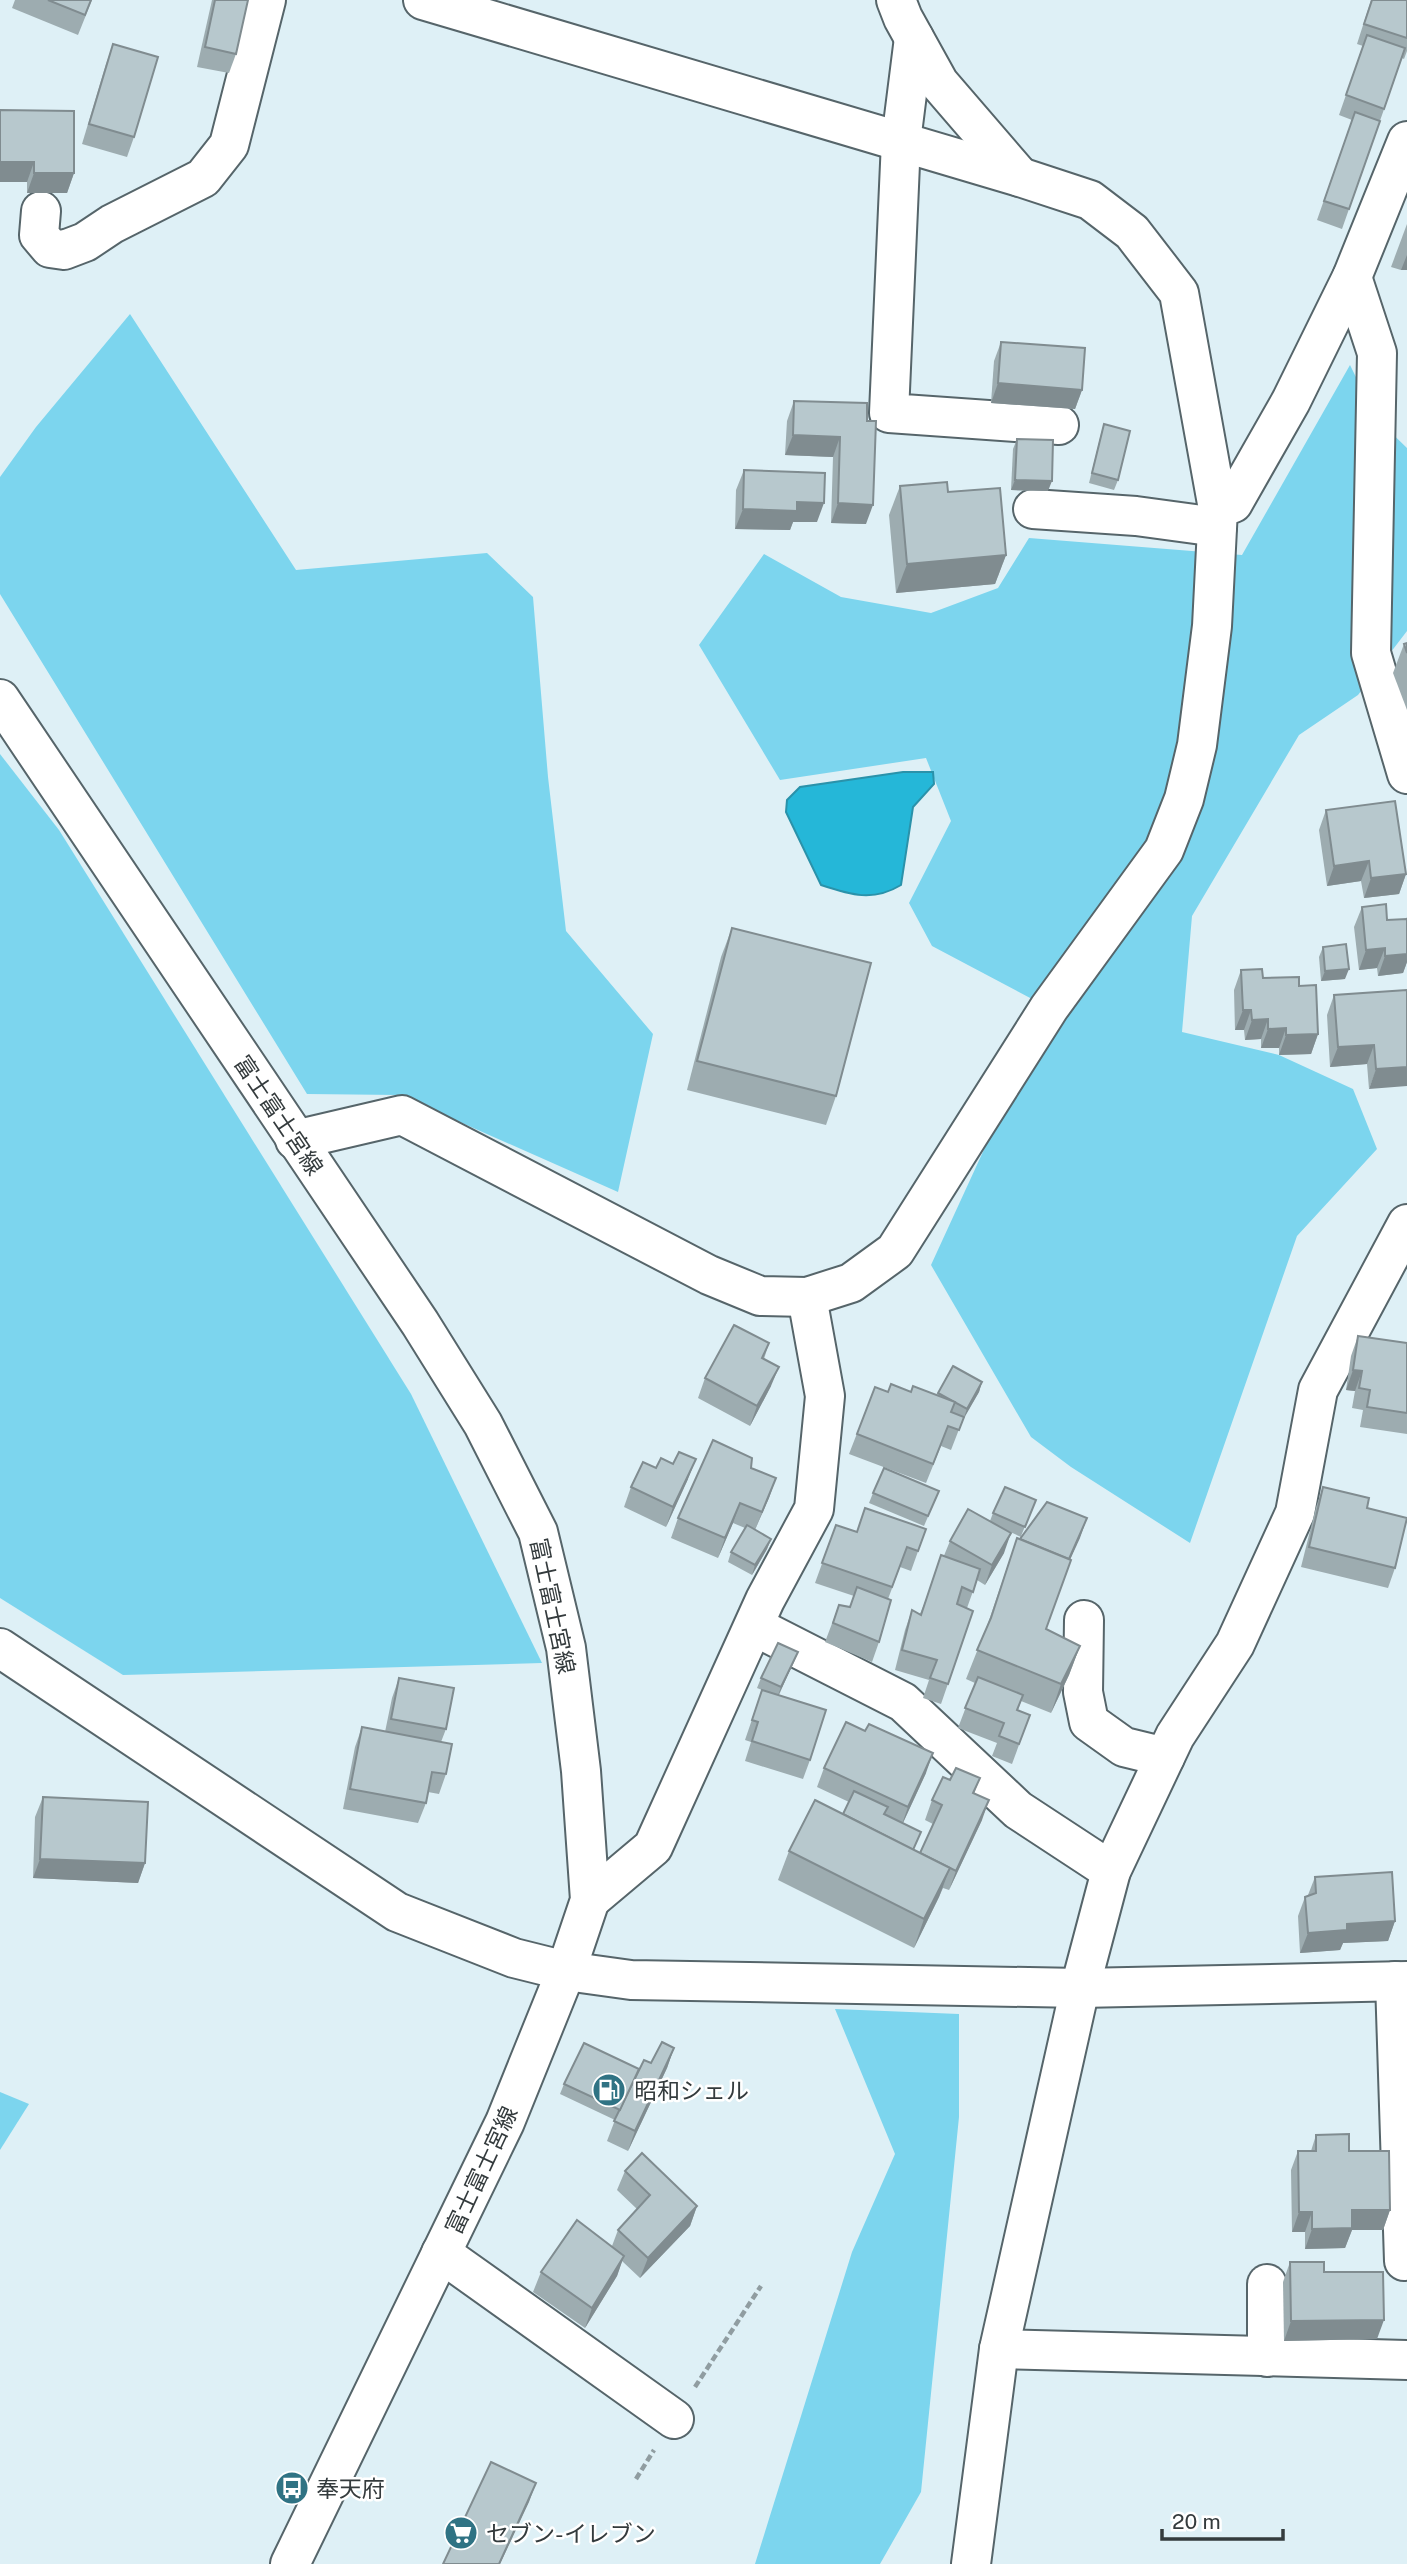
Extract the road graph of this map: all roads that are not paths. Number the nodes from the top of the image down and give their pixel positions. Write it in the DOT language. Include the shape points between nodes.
graph roads {
  1 [pos="266,0"];
  2 [pos="423,0"];
  3 [pos="896,0"];
  4 [pos="914,38"];
  5 [pos="901,141"];
  6 [pos="1407,142"];
  7 [pos="1020,177"];
  8 [pos="41,211"];
  9 [pos="1352,277"];
  10 [pos="1059,425"];
  11 [pos="1033,509"];
  12 [pos="1218,518"];
  13 [pos="0,699"];
  14 [pos="1407,774"];
  15 [pos="295,1140"];
  16 [pos="1407,1224"];
  17 [pos="807,1297"];
  18 [pos="1084,1620"];
  19 [pos="754,1626"];
  20 [pos="0,1648"];
  21 [pos="1165,1757"];
  22 [pos="1111,1871"];
  23 [pos="590,1900"];
  24 [pos="566,1971"];
  25 [pos="1401,1981"];
  26 [pos="1080,1988"];
  27 [pos="441,2253"];
  28 [pos="1404,2261"];
  29 [pos="1267,2284"];
  30 [pos="999,2349"];
  31 [pos="1267,2357"];
  32 [pos="1407,2360"];
  33 [pos="674,2419"];
  34 [pos="290,2564"];
  35 [pos="971,2564"];
  1 -- 8 [label="street" via="229,145 204,178 64,250 50,248 39,235"];
  2 -- 5 [label="street"];
  3 -- 4 [label="street"];
  4 -- 5 [label="street"];
  4 -- 7 [label="street" via="939,83"];
  5 -- 7 [label="street"];
  5 -- 10 [label="street" via="889,413"];
  6 -- 9 [label="street"];
  7 -- 12 [label="street" via="1090,200 1132,232 1179,293"];
  9 -- 12 [label="street" via="1291,401 1233,503"];
  9 -- 14 [label="street" via="1377,354 1371,653"];
  11 -- 12 [label="street"];
  12 -- 17 [label="street" via="1212,626 1197,745 1184,799 1164,850 1049,1008 895,1251 852,1283"];
  13 -- 15 [label="street, 富士富士宮線"];
  15 -- 17 [label="street" via="402,1115 709,1275 760,1296"];
  15 -- 23 [label="street, 富士富士宮線" via="483,1424 538,1532 566,1648 582,1771"];
  16 -- 21 [label="street" via="1318,1390 1295,1513 1236,1644"];
  17 -- 19 [label="street" via="825,1396 814,1509"];
  18 -- 21 [label="street" via="1083,1692 1089,1721 1124,1748"];
  19 -- 22 [label="street" via="903,1702 1018,1810"];
  19 -- 23 [label="street" via="653,1847"];
  20 -- 24 [label="street" via="397,1912 514,1958"];
  21 -- 22 [label="street"];
  22 -- 26 [label="street"];
  23 -- 24 [label="street, 富士富士宮線"];
  24 -- 26 [label="street" via="631,1980"];
  24 -- 27 [label="street, 富士富士宮線" via="505,2122"];
  25 -- 26 [label="street"];
  25 -- 28 [label="street"];
  26 -- 30 [label="street"];
  27 -- 33 [label="street"];
  27 -- 34 [label="street, 富士富士宮線"];
  29 -- 31 [label="street"];
  30 -- 31 [label="street"];
  30 -- 35 [label="street"];
  31 -- 32 [label="street"];
}
